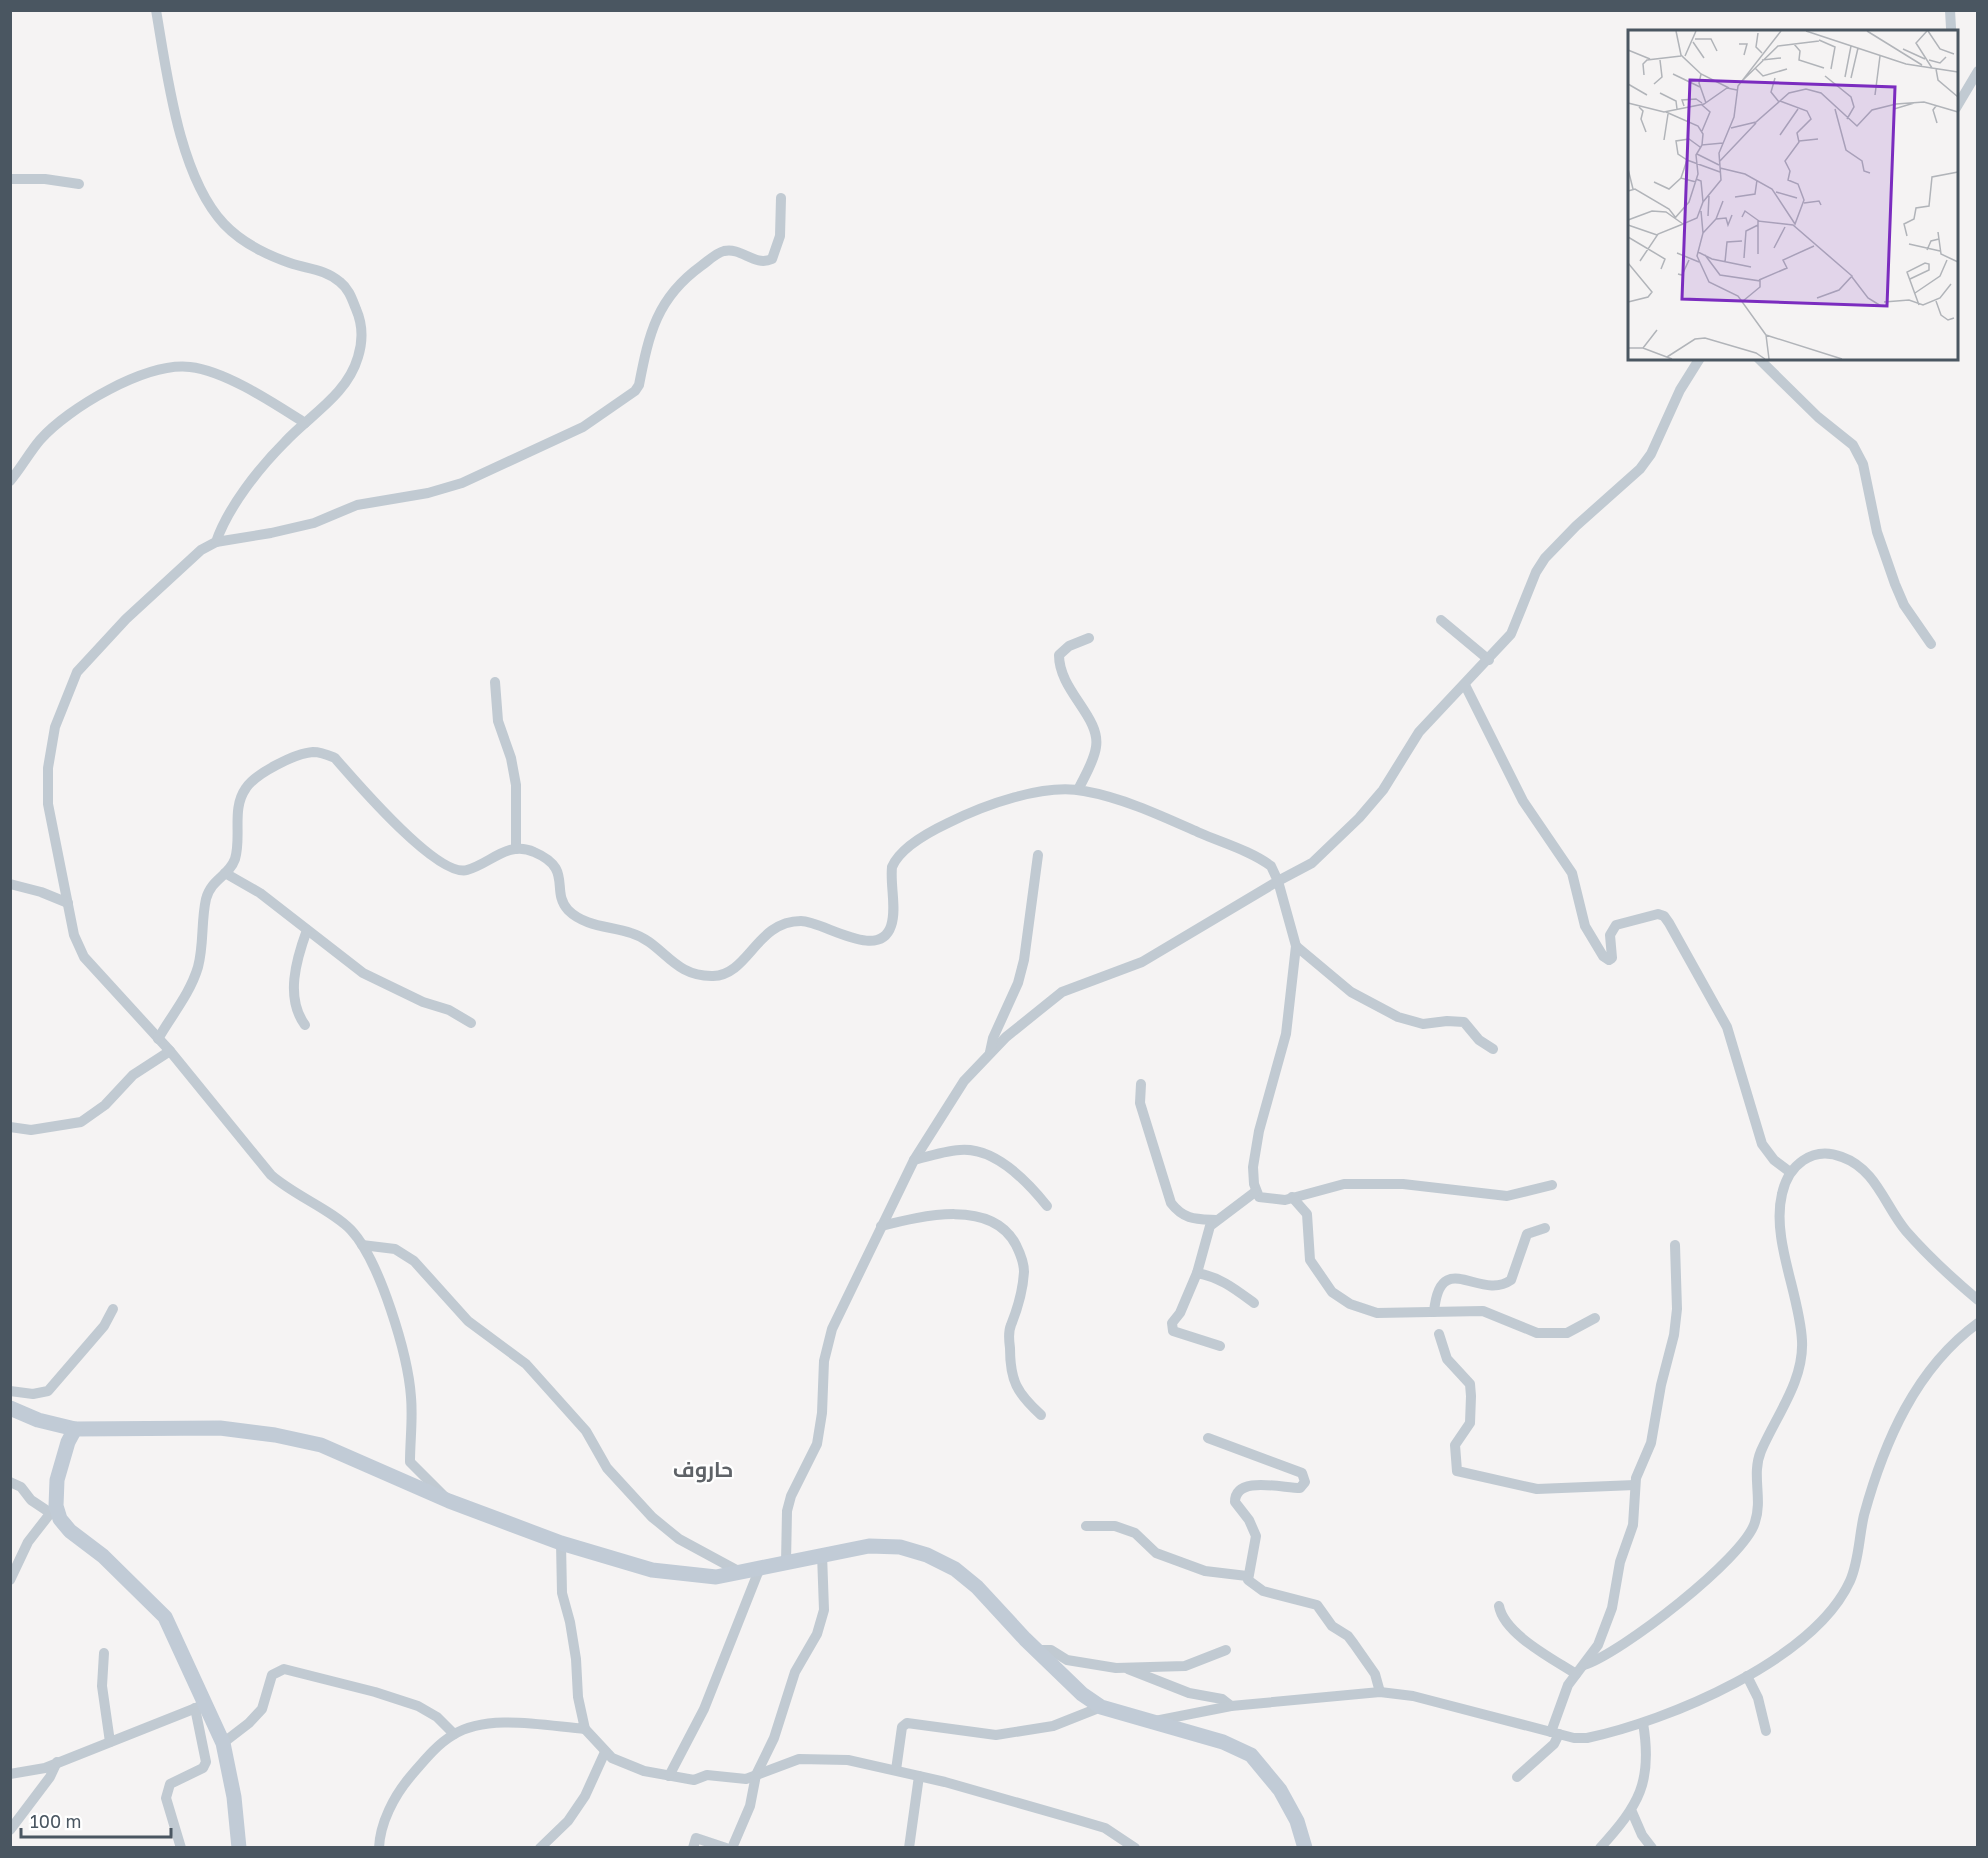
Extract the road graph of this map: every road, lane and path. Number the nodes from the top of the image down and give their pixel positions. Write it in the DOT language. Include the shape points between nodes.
graph roads {
  1 [pos="156,10"];
  2 [pos="1950,10"];
  3 [pos="1951,28"];
  4 [pos="1977,70"];
  5 [pos="1958,104"];
  6 [pos="10,179"];
  7 [pos="79,184"];
  8 [pos="782,198"];
  9 [pos="1699,360"];
  10 [pos="1760,360"];
  11 [pos="305,423"];
  12 [pos="10,482"];
  13 [pos="216,542"];
  14 [pos="1440,620"];
  15 [pos="1089,638"];
  16 [pos="1931,644"];
  17 [pos="1489,660"];
  18 [pos="495,682"];
  19 [pos="1465,685"];
  20 [pos="1078,790"];
  21 [pos="516,849"];
  22 [pos="1038,855"];
  23 [pos="225,873"];
  24 [pos="1278,881"];
  25 [pos="10,884"];
  26 [pos="68,903"];
  27 [pos="307,930"];
  28 [pos="1296,946"];
  29 [pos="471,1023"];
  30 [pos="305,1025"];
  31 [pos="158,1039"];
  32 [pos="1493,1049"];
  33 [pos="170,1051"];
  34 [pos="989,1053"];
  35 [pos="1141,1084"];
  36 [pos="10,1128"];
  37 [pos="914,1160"];
  38 [pos="1790,1172"];
  39 [pos="1552,1185"];
  40 [pos="1256,1192"];
  41 [pos="1292,1197"];
  42 [pos="1047,1206"];
  43 [pos="1216,1220"];
  44 [pos="881,1226"];
  45 [pos="1545,1228"];
  46 [pos="362,1245"];
  47 [pos="1675,1245"];
  48 [pos="1197,1273"];
  49 [pos="1977,1300"];
  50 [pos="1254,1303"];
  51 [pos="113,1309"];
  52 [pos="1434,1312"];
  53 [pos="1595,1318"];
  54 [pos="1977,1323"];
  55 [pos="1439,1334"];
  56 [pos="1220,1346"];
  57 [pos="10,1391"];
  58 [pos="10,1408"];
  59 [pos="1041,1415"];
  60 [pos="75,1429"];
  61 [pos="1208,1438"];
  62 [pos="10,1482"];
  63 [pos="1635,1485"];
  64 [pos="448,1501"];
  65 [pos="53,1509"];
  66 [pos="1086,1526"];
  67 [pos="561,1543"];
  68 [pos="822,1554"];
  69 [pos="786,1563"];
  70 [pos="759,1570"];
  71 [pos="742,1574"];
  72 [pos="1247,1576"];
  73 [pos="10,1580"];
  74 [pos="1499,1606"];
  75 [pos="1036,1650"];
  76 [pos="1226,1650"];
  77 [pos="104,1653"];
  78 [pos="1584,1665"];
  79 [pos="1126,1667"];
  80 [pos="1576,1674"];
  81 [pos="1747,1676"];
  82 [pos="1380,1692"];
  83 [pos="201,1706"];
  84 [pos="1231,1706"];
  85 [pos="1101,1707"];
  86 [pos="1153,1722"];
  87 [pos="1643,1723"];
  88 [pos="585,1729"];
  89 [pos="1767,1731"];
  90 [pos="1555,1733"];
  91 [pos="454,1734"];
  92 [pos="110,1742"];
  93 [pos="223,1743"];
  94 [pos="605,1752"];
  95 [pos="57,1762"];
  96 [pos="896,1770"];
  97 [pos="10,1774"];
  98 [pos="756,1775"];
  99 [pos="669,1776"];
  100 [pos="919,1776"];
  101 [pos="1517,1777"];
  102 [pos="1632,1812"];
  103 [pos="10,1830"];
  104 [pos="181,1848"];
  105 [pos="239,1848"];
  106 [pos="379,1848"];
  107 [pos="540,1848"];
  108 [pos="693,1848"];
  109 [pos="726,1848"];
  110 [pos="732,1848"];
  111 [pos="909,1848"];
  112 [pos="1135,1848"];
  113 [pos="1305,1848"];
  114 [pos="1600,1848"];
  115 [pos="1652,1848"];
  1 -- 11 [label="street" via="183,145 210,204 224,225 269,255 322,270 340,282 350,293 359,315 363,333 356,366 331,401"];
  2 -- 3 [label="street"];
  4 -- 5 [label="street"];
  6 -- 7 [label="street"];
  8 -- 13 [label="street" via="780,236 772,259 760,262 732,251 723,252 682,280 656,318 639,385 583,427 462,483 357,505 314,523"];
  9 -- 17 [label="street" via="1680,390 1651,454 1640,469 1545,558 1510,634"];
  10 -- 16 [label="street" via="1853,445 1863,464 1879,539 1895,584 1904,605"];
  11 -- 12 [label="street" via="258,393 216,375 190,367 167,368 130,379 67,416 40,441"];
  11 -- 13 [label="street" via="284,443 224,519"];
  13 -- 26 [label="street" via="201,550 126,618 89,657 68,689 54,726 47,789"];
  14 -- 17 [label="street"];
  15 -- 20 [label="street" via="1068,646 1059,655 1073,697 1097,738 1096,751"];
  17 -- 19 [label="street"];
  18 -- 21 [label="street" via="498,722 512,758 516,784"];
  19 -- 24 [label="street" via="1419,732 1383,790 1349,828 1312,863"];
  19 -- 38 [label="street" via="1523,801 1572,873 1585,926 1603,956 1612,958 1610,935 1616,925 1658,914 1669,922 1727,1027 1762,1144"];
  20 -- 21 [label="street" via="1050,790 996,804 939,827 908,848 892,867 892,926 879,939 857,940 814,922 788,923 761,938 737,968 725,975 689,973 646,940 579,918 563,903 562,882 552,863 531,850"];
  20 -- 24 [label="street" via="1153,813 1264,861"];
  21 -- 23 [label="street" via="466,870 450,869 414,840 335,758 313,752 289,759 248,785 238,807 236,857"];
  22 -- 34 [label="street" via="1024,960"];
  23 -- 27 [label="street" via="260,893"];
  23 -- 31 [label="street" via="215,880 206,899 201,950 192,982"];
  24 -- 28 [label="street"];
  24 -- 34 [label="street" via="1142,962 1062,992"];
  25 -- 26 [label="street"];
  26 -- 31 [label="street" via="74,935 84,957"];
  27 -- 29 [label="street" via="363,973"];
  27 -- 30 [label="street" via="294,991 298,1016"];
  28 -- 32 [label="street" via="1351,993 1414,1023 1464,1023"];
  28 -- 40 [label="street" via="1286,1034 1253,1167"];
  31 -- 33 [label="street"];
  33 -- 36 [label="street" via="133,1075 105,1105 81,1122 31,1130"];
  33 -- 46 [label="street" via="271,1175 349,1228"];
  34 -- 37 [label="street" via="964,1081"];
  35 -- 43 [label="street" via="1140,1103 1171,1203 1179,1214 1189,1218"];
  37 -- 42 [label="street" via="962,1150 975,1152 1008,1167"];
  37 -- 44 [label="street"];
  38 -- 49 [label="street" via="1808,1158 1831,1155 1850,1160 1876,1185 1908,1233"];
  38 -- 78 [label="street" via="1782,1193 1780,1221 1801,1332 1801,1357 1788,1399 1757,1463 1755,1522 1742,1545 1722,1567 1681,1602 1615,1651"];
  39 -- 41 [label="street" via="1507,1196 1403,1184 1344,1184"];
  40 -- 41 [label="street" via="1267,1199"];
  40 -- 43 [label="street"];
  41 -- 52 [label="street" via="1306,1214 1310,1260 1332,1292 1350,1304 1377,1312"];
  43 -- 48 [label="street" via="1206,1234"];
  44 -- 59 [label="street" via="915,1218 959,1215 978,1217 1007,1233 1017,1247 1024,1271 1010,1333 1009,1366 1018,1391"];
  44 -- 69 [label="street" via="839,1312 827,1347 818,1444 787,1510"];
  45 -- 52 [label="street" via="1527,1234 1511,1280 1499,1285 1450,1279 1442,1282 1437,1289"];
  46 -- 64 [label="street" via="385,1295 407,1371 412,1408 410,1462"];
  46 -- 71 [label="street" via="395,1249 414,1261 468,1321 526,1364 586,1431 616,1478 659,1523 679,1539"];
  47 -- 63 [label="street" via="1675,1328 1652,1443"];
  48 -- 50 [label="street" via="1226,1282"];
  48 -- 56 [label="street" via="1172,1323 1173,1331"];
  51 -- 57 [label="street" via="104,1326 48,1391"];
  52 -- 53 [label="street" via="1483,1311 1538,1333 1567,1333"];
  54 -- 81 [label="street" via="1936,1359 1895,1430 1876,1476 1851,1580 1836,1606 1810,1633"];
  55 -- 63 [label="street" via="1447,1359 1470,1384 1470,1423 1455,1445 1457,1471 1537,1489"];
  58 -- 60 [label="street"];
  60 -- 64 [label="street" via="220,1428 275,1435 321,1445"];
  60 -- 65 [label="street" via="61,1463"];
  61 -- 72 [label="street" via="1290,1467 1304,1476 1300,1488 1254,1486 1237,1492 1235,1502 1256,1536"];
  62 -- 65 [label="street" via="21,1487 31,1500"];
  63 -- 78 [label="street" via="1633,1525 1620,1562 1612,1608 1598,1645"];
  64 -- 67 [label="street"];
  65 -- 73 [label="street" via="28,1542"];
  65 -- 83 [label="street" via="70,1531 103,1556 165,1617"];
  66 -- 72 [label="street" via="1116,1526 1135,1533 1156,1553 1205,1571"];
  67 -- 71 [label="street" via="652,1570 716,1577"];
  67 -- 88 [label="street" via="562,1593 570,1622"];
  68 -- 69 [label="street"];
  68 -- 75 [label="street" via="869,1546 900,1547 941,1561 977,1587"];
  68 -- 98 [label="street" via="824,1610 817,1634 795,1672 774,1738"];
  69 -- 70 [label="street"];
  70 -- 71 [label="street"];
  70 -- 99 [label="street" via="704,1709"];
  72 -- 82 [label="street" via="1250,1583 1263,1591 1317,1605 1332,1626 1354,1644 1375,1674"];
  74 -- 80 [label="street" via="1513,1630"];
  75 -- 79 [label="street" via="1051,1650 1075,1661"];
  75 -- 85 [label="street"];
  76 -- 79 [label="street" via="1185,1666"];
  77 -- 92 [label="street" via="102,1686"];
  78 -- 80 [label="street"];
  79 -- 84 [label="street" via="1189,1693 1222,1699"];
  80 -- 90 [label="street" via="1568,1685"];
  81 -- 87 [label="street" via="1693,1704"];
  81 -- 89 [label="street"];
  82 -- 84 [label="street"];
  82 -- 90 [label="street" via="1413,1696"];
  83 -- 92 [label="street"];
  83 -- 93 [label="street"];
  83 -- 104 [label="street" via="206,1762 203,1768 170,1784 166,1797"];
  84 -- 86 [label="street"];
  85 -- 86 [label="street"];
  85 -- 96 [label="street" via="1053,1726 996,1735 907,1724 902,1726"];
  86 -- 113 [label="street" via="1223,1742 1251,1755 1280,1790 1297,1821"];
  87 -- 90 [label="street" via="1587,1738"];
  87 -- 102 [label="street" via="1646,1778"];
  88 -- 91 [label="street" via="512,1723 486,1724"];
  88 -- 94 [label="street"];
  90 -- 101 [label="street" via="1554,1744"];
  91 -- 93 [label="street" via="418,1706 284,1669 272,1675 262,1709"];
  91 -- 106 [label="street" via="404,1784 381,1830"];
  92 -- 95 [label="street"];
  93 -- 105 [label="street"];
  94 -- 99 [label="street" via="644,1772"];
  94 -- 107 [label="street" via="585,1796 568,1821"];
  95 -- 97 [label="street" via="23,1774"];
  95 -- 103 [label="street"];
  96 -- 98 [label="street" via="848,1760 812,1758 794,1760"];
  96 -- 100 [label="street"];
  98 -- 99 [label="street" via="735,1779 707,1775 693,1780"];
  98 -- 110 [label="street" via="750,1806"];
  100 -- 111 [label="street"];
  100 -- 112 [label="street" via="1096,1825"];
  102 -- 114 [label="street"];
  102 -- 115 [label="street"];
  108 -- 109 [label="street" via="696,1838"];
}
